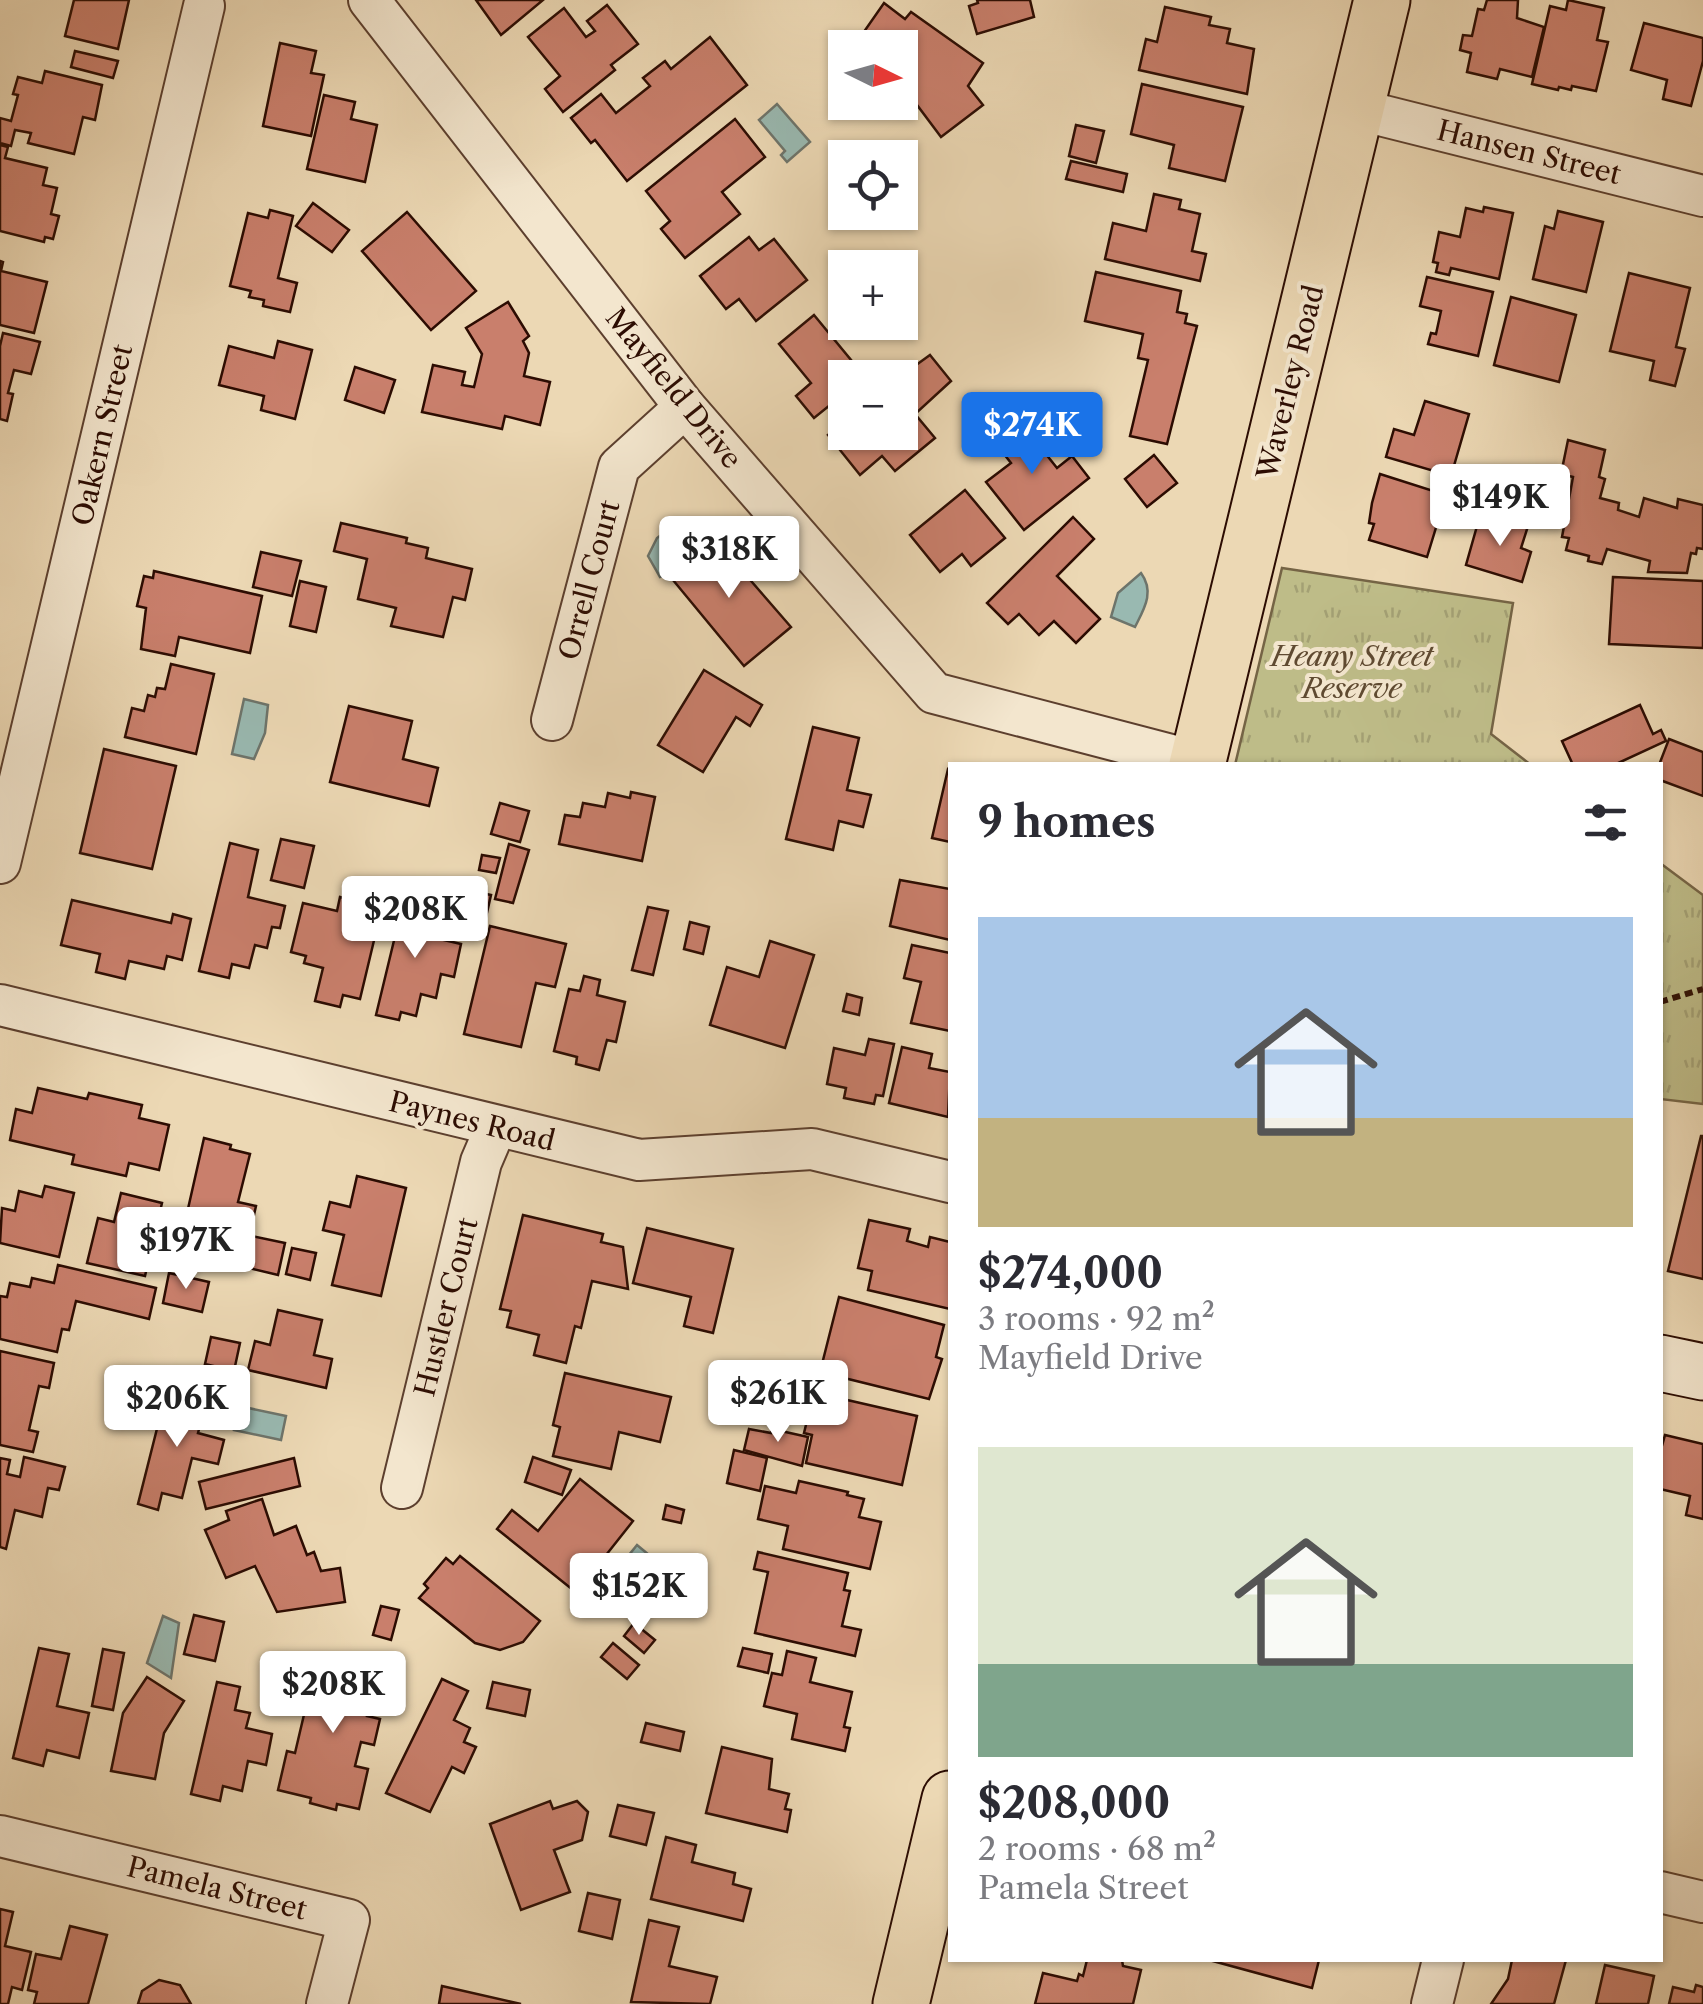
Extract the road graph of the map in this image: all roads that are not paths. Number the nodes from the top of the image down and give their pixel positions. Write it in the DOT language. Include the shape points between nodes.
graph roads {
  1 [pos="369,0"];
  2 [pos="1382,0"];
  3 [pos="207,2"];
  4 [pos="1356,109"];
  5 [pos="1703,196"];
  6 [pos="685,407"];
  7 [pos="552,720"];
  8 [pos="1191,762"];
  9 [pos="1198,762"];
  10 [pos="0,864"];
  11 [pos="0,1005"];
  12 [pos="496,1127"];
  13 [pos="948,1182"];
  14 [pos="1663,1363"];
  15 [pos="1703,1372"];
  16 [pos="402,1488"];
  17 [pos="948,1807"];
  18 [pos="0,1836"];
  19 [pos="1663,1893"];
  20 [pos="1703,1902"];
  21 [pos="1442,1962"];
  22 [pos="327,2004"];
  23 [pos="901,2004"];
  24 [pos="1432,2004"];
  1 -- 6 [label="street, Mayfield Drive"];
  2 -- 4 [label="main road, Waverley Road"];
  3 -- 10 [label="street, Oakern Street"];
  4 -- 5 [label="street, Hansen Street"];
  4 -- 9 [label="main road, Waverley Road"];
  6 -- 7 [label="street, Orrell Court" via="619,466"];
  6 -- 8 [label="street, Mayfield Drive" via="934,693"];
  11 -- 12 [label="street, Paynes Road"];
  12 -- 13 [label="street, Paynes Road" via="639,1160 812,1149"];
  12 -- 16 [label="street, Hustler Court"];
  14 -- 15 [label="street"];
  17 -- 23 [label="main road"];
  18 -- 22 [label="street, Pamela Street" via="350,1920"];
  19 -- 20 [label="street"];
  21 -- 24 [label="street"];
}
